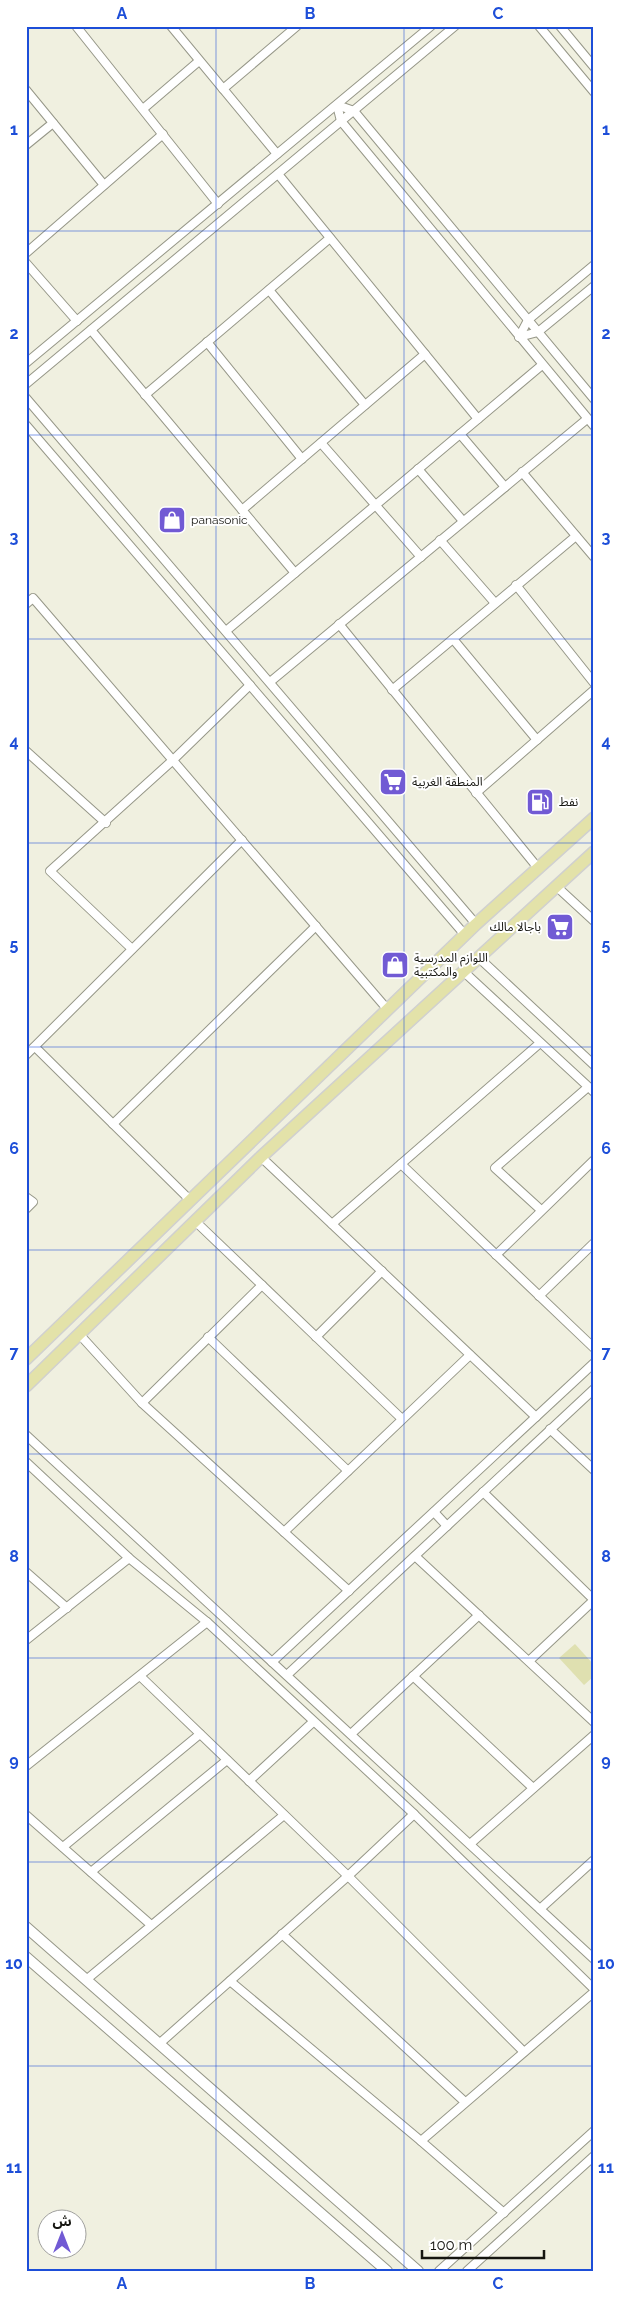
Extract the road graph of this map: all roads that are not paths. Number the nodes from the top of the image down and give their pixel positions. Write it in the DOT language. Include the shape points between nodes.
graph roads {
  1 [pos="76,26"];
  2 [pos="171,26"];
  3 [pos="431,26"];
  4 [pos="455,26"];
  5 [pos="540,26"];
  6 [pos="560,26"];
  7 [pos="291,28"];
  8 [pos="200,61"];
  9 [pos="594,67"];
  10 [pos="223,89"];
  11 [pos="26,90"];
  12 [pos="594,92"];
  13 [pos="337,105"];
  14 [pos="143,109"];
  15 [pos="354,111"];
  16 [pos="341,121"];
  17 [pos="53,123"];
  18 [pos="162,134"];
  19 [pos="26,145"];
  20 [pos="277,154"];
  21 [pos="278,174"];
  22 [pos="104,185"];
  23 [pos="218,204"];
  24 [pos="330,238"];
  25 [pos="26,253"];
  26 [pos="26,263"];
  27 [pos="594,265"];
  28 [pos="594,286"];
  29 [pos="269,290"];
  30 [pos="528,320"];
  31 [pos="78,321"];
  32 [pos="91,330"];
  33 [pos="538,332"];
  34 [pos="519,337"];
  35 [pos="208,342"];
  36 [pos="425,354"];
  37 [pos="26,363"];
  38 [pos="542,365"];
  39 [pos="26,384"];
  40 [pos="145,395"];
  41 [pos="593,395"];
  42 [pos="26,398"];
  43 [pos="364,405"];
  44 [pos="478,419"];
  45 [pos="587,419"];
  46 [pos="26,425"];
  47 [pos="594,426"];
  48 [pos="460,434"];
  49 [pos="321,443"];
  50 [pos="302,459"];
  51 [pos="418,470"];
  52 [pos="522,472"];
  53 [pos="505,487"];
  54 [pos="375,505"];
  55 [pos="242,510"];
  56 [pos="464,521"];
  57 [pos="576,536"];
  58 [pos="440,540"];
  59 [pos="421,557"];
  60 [pos="594,557"];
  61 [pos="295,573"];
  62 [pos="516,586"];
  63 [pos="495,603"];
  64 [pos="26,604"];
  65 [pos="339,624"];
  66 [pos="226,631"];
  67 [pos="452,639"];
  68 [pos="270,682"];
  69 [pos="594,683"];
  70 [pos="250,685"];
  71 [pos="392,690"];
  72 [pos="594,690"];
  73 [pos="537,740"];
  74 [pos="26,751"];
  75 [pos="173,760"];
  76 [pos="476,792"];
  77 [pos="594,818"];
  78 [pos="106,823"];
  79 [pos="242,840"];
  80 [pos="594,852"];
  81 [pos="538,868"];
  82 [pos="556,886"];
  83 [pos="594,921"];
  84 [pos="476,924"];
  85 [pos="316,926"];
  86 [pos="465,935"];
  87 [pos="132,949"];
  88 [pos="478,957"];
  89 [pos="463,971"];
  90 [pos="388,1010"];
  91 [pos="540,1043"];
  92 [pos="35,1047"];
  93 [pos="26,1055"];
  94 [pos="594,1065"];
  95 [pos="591,1089"];
  96 [pos="113,1124"];
  97 [pos="261,1157"];
  98 [pos="594,1160"];
  99 [pos="401,1164"];
  100 [pos="26,1197"];
  101 [pos="190,1200"];
  102 [pos="26,1209"];
  103 [pos="541,1210"];
  104 [pos="195,1221"];
  105 [pos="332,1224"];
  106 [pos="594,1242"];
  107 [pos="496,1255"];
  108 [pos="382,1271"];
  109 [pos="262,1285"];
  110 [pos="539,1296"];
  111 [pos="80,1335"];
  112 [pos="316,1336"];
  113 [pos="208,1337"];
  114 [pos="594,1348"];
  115 [pos="470,1355"];
  116 [pos="26,1359"];
  117 [pos="594,1363"];
  118 [pos="26,1386"];
  119 [pos="594,1389"];
  120 [pos="142,1403"];
  121 [pos="536,1417"];
  122 [pos="402,1419"];
  123 [pos="550,1430"];
  124 [pos="26,1435"];
  125 [pos="26,1462"];
  126 [pos="594,1470"];
  127 [pos="348,1471"];
  128 [pos="483,1492"];
  129 [pos="434,1512"];
  130 [pos="447,1526"];
  131 [pos="284,1532"];
  132 [pos="415,1556"];
  133 [pos="130,1558"];
  134 [pos="26,1572"];
  135 [pos="349,1591"];
  136 [pos="594,1600"];
  137 [pos="67,1608"];
  138 [pos="479,1615"];
  139 [pos="207,1622"];
  140 [pos="26,1640"];
  141 [pos="529,1661"];
  142 [pos="272,1662"];
  143 [pos="286,1675"];
  144 [pos="140,1676"];
  145 [pos="413,1676"];
  146 [pos="313,1722"];
  147 [pos="594,1722"];
  148 [pos="200,1734"];
  149 [pos="350,1734"];
  150 [pos="594,1734"];
  151 [pos="227,1760"];
  152 [pos="26,1766"];
  153 [pos="249,1781"];
  154 [pos="534,1788"];
  155 [pos="414,1814"];
  156 [pos="26,1815"];
  157 [pos="284,1815"];
  158 [pos="470,1844"];
  159 [pos="63,1847"];
  160 [pos="594,1860"];
  161 [pos="91,1872"];
  162 [pos="348,1876"];
  163 [pos="540,1909"];
  164 [pos="150,1924"];
  165 [pos="26,1927"];
  166 [pos="282,1934"];
  167 [pos="26,1957"];
  168 [pos="594,1959"];
  169 [pos="86,1980"];
  170 [pos="230,1981"];
  171 [pos="594,1990"];
  172 [pos="159,2044"];
  173 [pos="524,2052"];
  174 [pos="466,2102"];
  175 [pos="594,2131"];
  176 [pos="420,2141"];
  177 [pos="594,2156"];
  178 [pos="504,2213"];
  179 [pos="387,2271"];
  180 [pos="418,2271"];
  181 [pos="439,2271"];
  182 [pos="467,2271"];
  1 -- 14 [label="street"];
  2 -- 8 [label="street"];
  3 -- 13 [label="street"];
  4 -- 15 [label="street"];
  5 -- 12 [label="street"];
  6 -- 9 [label="street"];
  7 -- 10 [label="street"];
  8 -- 10 [label="street"];
  8 -- 14 [label="street"];
  10 -- 20 [label="street"];
  11 -- 17 [label="street"];
  13 -- 15 [label="street"];
  13 -- 16 [label="street"];
  13 -- 20 [label="street"];
  14 -- 18 [label="street"];
  15 -- 16 [label="street"];
  15 -- 30 [label="street"];
  16 -- 21 [label="street"];
  16 -- 34 [label="street"];
  17 -- 19 [label="street"];
  17 -- 22 [label="street"];
  18 -- 22 [label="street"];
  18 -- 23 [label="street"];
  20 -- 23 [label="street"];
  21 -- 24 [label="street"];
  21 -- 32 [label="street"];
  22 -- 25 [label="street"];
  23 -- 31 [label="street"];
  24 -- 29 [label="street"];
  24 -- 36 [label="street"];
  26 -- 31 [label="street"];
  27 -- 30 [label="street"];
  28 -- 33 [label="street"];
  29 -- 35 [label="street"];
  29 -- 43 [label="street"];
  30 -- 33 [label="street"];
  30 -- 34 [label="street"];
  31 -- 37 [label="street"];
  32 -- 39 [label="street"];
  32 -- 40 [label="street"];
  33 -- 34 [label="street"];
  33 -- 41 [label="street"];
  34 -- 38 [label="street"];
  35 -- 40 [label="street"];
  35 -- 50 [label="street"];
  36 -- 43 [label="street"];
  36 -- 44 [label="street"];
  38 -- 44 [label="street"];
  38 -- 45 [label="street"];
  40 -- 55 [label="street"];
  42 -- 66 [label="street"];
  43 -- 49 [label="street"];
  44 -- 48 [label="street"];
  45 -- 47 [label="street"];
  45 -- 52 [label="street"];
  46 -- 70 [label="street"];
  48 -- 51 [label="street"];
  48 -- 53 [label="street"];
  49 -- 50 [label="street"];
  49 -- 54 [label="street"];
  50 -- 55 [label="street"];
  51 -- 54 [label="street"];
  51 -- 56 [label="street"];
  52 -- 53 [label="street"];
  52 -- 57 [label="street"];
  53 -- 56 [label="street"];
  54 -- 59 [label="street"];
  54 -- 61 [label="street"];
  55 -- 61 [label="street"];
  56 -- 58 [label="street"];
  57 -- 60 [label="street"];
  57 -- 62 [label="street"];
  58 -- 59 [label="street"];
  58 -- 63 [label="street"];
  59 -- 65 [label="street"];
  61 -- 66 [label="street"];
  62 -- 63 [label="street"];
  62 -- 69 [label="street"];
  63 -- 67 [label="street"];
  64 -- 75 [label="street" via="33,598"];
  65 -- 68 [label="street"];
  65 -- 71 [label="street"];
  66 -- 68 [label="street"];
  67 -- 71 [label="street"];
  67 -- 73 [label="street"];
  68 -- 84 [label="street"];
  70 -- 75 [label="street"];
  70 -- 86 [label="street"];
  71 -- 76 [label="street"];
  72 -- 73 [label="street"];
  73 -- 76 [label="street"];
  74 -- 78 [label="street"];
  75 -- 78 [label="street"];
  75 -- 79 [label="street"];
  76 -- 81 [label="street"];
  77 -- 81 [label="main road"];
  78 -- 87 [label="street" via="50,871"];
  79 -- 85 [label="street"];
  79 -- 87 [label="street"];
  80 -- 82 [label="main road"];
  81 -- 84 [label="main road"];
  82 -- 83 [label="street"];
  82 -- 88 [label="main road"];
  84 -- 86 [label="main road"];
  85 -- 90 [label="street"];
  85 -- 96 [label="street"];
  86 -- 90 [label="main road"];
  87 -- 92 [label="street"];
  88 -- 89 [label="main road"];
  88 -- 94 [label="street"];
  89 -- 91 [label="street"];
  89 -- 97 [label="main road"];
  90 -- 101 [label="main road"];
  91 -- 95 [label="street"];
  91 -- 99 [label="street"];
  92 -- 93 [label="street"];
  92 -- 96 [label="street"];
  95 -- 103 [label="street" via="495,1168"];
  96 -- 101 [label="street"];
  97 -- 104 [label="main road"];
  97 -- 105 [label="street"];
  98 -- 103 [label="street"];
  99 -- 105 [label="street"];
  99 -- 107 [label="street"];
  100 -- 102 [label="street" via="33,1202"];
  101 -- 116 [label="main road"];
  103 -- 107 [label="street"];
  104 -- 109 [label="street"];
  104 -- 111 [label="main road"];
  105 -- 108 [label="street"];
  106 -- 110 [label="street"];
  107 -- 110 [label="street"];
  108 -- 112 [label="street"];
  108 -- 115 [label="street"];
  109 -- 112 [label="street"];
  109 -- 113 [label="street"];
  110 -- 114 [label="street"];
  111 -- 118 [label="main road"];
  111 -- 120 [label="street"];
  112 -- 122 [label="street"];
  113 -- 120 [label="street"];
  113 -- 127 [label="street"];
  115 -- 121 [label="street"];
  115 -- 122 [label="street"];
  117 -- 121 [label="street"];
  119 -- 123 [label="street"];
  120 -- 131 [label="street"];
  121 -- 129 [label="street"];
  122 -- 127 [label="street"];
  123 -- 126 [label="street"];
  123 -- 128 [label="street"];
  124 -- 142 [label="street"];
  125 -- 133 [label="street"];
  127 -- 131 [label="street"];
  128 -- 130 [label="street"];
  128 -- 136 [label="street"];
  129 -- 130 [label="street"];
  129 -- 135 [label="street"];
  130 -- 132 [label="street"];
  131 -- 135 [label="street"];
  132 -- 138 [label="street"];
  132 -- 143 [label="street"];
  133 -- 137 [label="street"];
  133 -- 139 [label="street"];
  134 -- 137 [label="street"];
  135 -- 142 [label="street"];
  136 -- 141 [label="street"];
  137 -- 140 [label="street"];
  138 -- 141 [label="street"];
  138 -- 145 [label="street"];
  139 -- 144 [label="street"];
  139 -- 146 [label="street"];
  141 -- 147 [label="street"];
  142 -- 143 [label="street"];
  143 -- 149 [label="street"];
  144 -- 148 [label="street"];
  144 -- 152 [label="street"];
  145 -- 149 [label="street"];
  145 -- 154 [label="street"];
  146 -- 153 [label="street"];
  146 -- 155 [label="street"];
  148 -- 151 [label="street"];
  148 -- 159 [label="street"];
  149 -- 158 [label="street"];
  150 -- 154 [label="street"];
  151 -- 153 [label="street"];
  151 -- 161 [label="street"];
  153 -- 157 [label="street"];
  154 -- 158 [label="street"];
  155 -- 162 [label="street"];
  155 -- 171 [label="street"];
  156 -- 159 [label="street"];
  157 -- 162 [label="street"];
  157 -- 164 [label="street"];
  158 -- 163 [label="street"];
  159 -- 161 [label="street"];
  160 -- 163 [label="street"];
  161 -- 164 [label="street"];
  162 -- 166 [label="street"];
  162 -- 173 [label="street"];
  163 -- 168 [label="street"];
  164 -- 169 [label="street"];
  165 -- 169 [label="main road"];
  166 -- 170 [label="street"];
  166 -- 174 [label="street"];
  167 -- 179 [label="main road"];
  169 -- 172 [label="main road"];
  170 -- 172 [label="street"];
  170 -- 176 [label="street"];
  171 -- 173 [label="street"];
  172 -- 180 [label="main road"];
  173 -- 174 [label="street"];
  174 -- 176 [label="street"];
  175 -- 178 [label="street"];
  176 -- 178 [label="street"];
  177 -- 182 [label="street"];
  178 -- 181 [label="street"];
}
